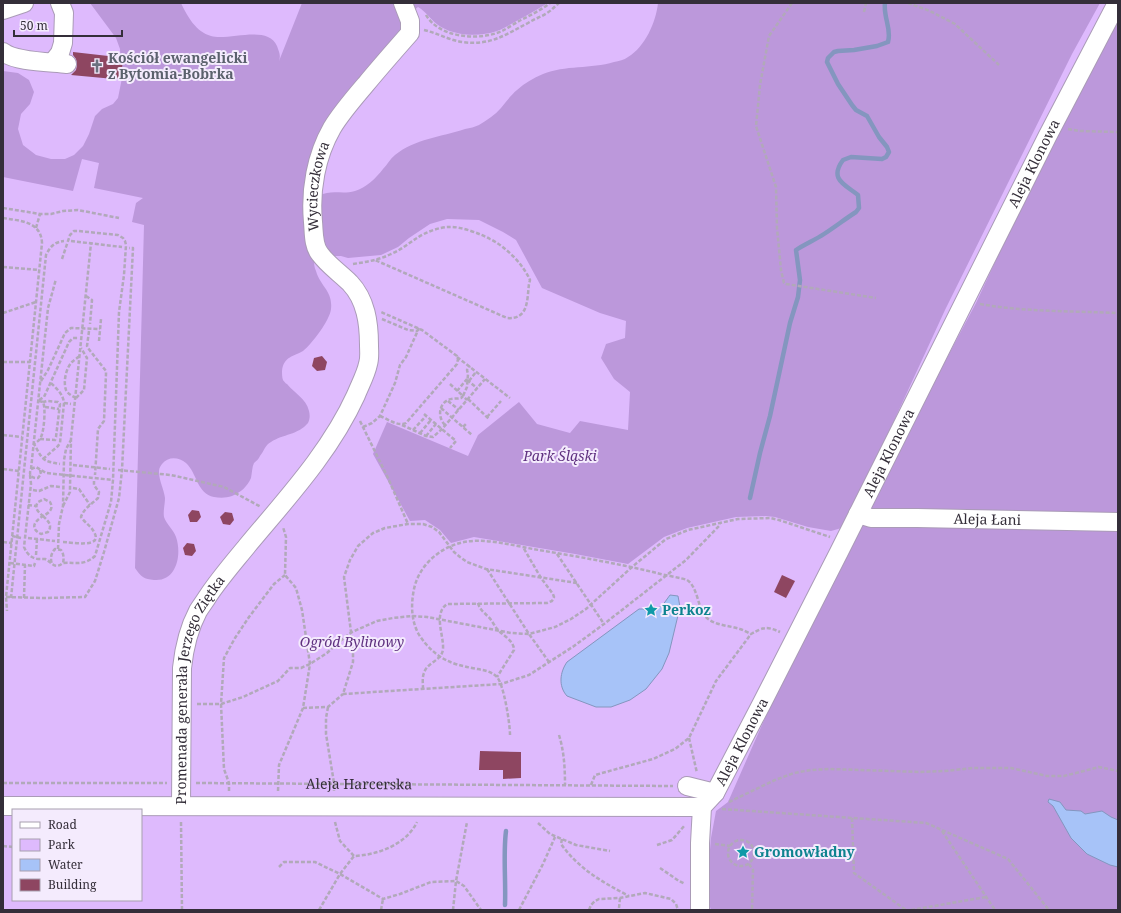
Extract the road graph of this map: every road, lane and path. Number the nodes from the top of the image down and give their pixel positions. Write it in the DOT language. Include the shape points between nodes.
graph roads {
  1 [pos="24,3"];
  2 [pos="60,3"];
  3 [pos="403,3"];
  4 [pos="550,3"];
  5 [pos="559,3"];
  6 [pos="792,3"];
  7 [pos="866,3"];
  8 [pos="908,3"];
  9 [pos="1117,3"];
  10 [pos="3,10"];
  11 [pos="424,11"];
  12 [pos="864,12"];
  13 [pos="432,32"];
  14 [pos="3,52"];
  15 [pos="999,65"];
  16 [pos="1068,129"];
  17 [pos="1118,132"];
  18 [pos="3,208"];
  19 [pos="40,214"];
  20 [pos="3,218"];
  21 [pos="119,218"];
  22 [pos="36,228"];
  23 [pos="64,240"];
  24 [pos="71,241"];
  25 [pos="91,243"];
  26 [pos="122,247"];
  27 [pos="129,248"];
  28 [pos="62,259"];
  29 [pos="375,260"];
  30 [pos="350,264"];
  31 [pos="3,267"];
  32 [pos="39,270"];
  33 [pos="56,279"];
  34 [pos="86,296"];
  35 [pos="876,298"];
  36 [pos="966,298"];
  37 [pos="36,302"];
  38 [pos="371,311"];
  39 [pos="3,313"];
  40 [pos="1118,313"];
  41 [pos="101,319"];
  42 [pos="90,324"];
  43 [pos="83,329"];
  44 [pos="100,329"];
  45 [pos="418,330"];
  46 [pos="89,331"];
  47 [pos="78,338"];
  48 [pos="99,341"];
  49 [pos="81,348"];
  50 [pos="80,356"];
  51 [pos="457,356"];
  52 [pos="3,362"];
  53 [pos="30,362"];
  54 [pos="470,366"];
  55 [pos="476,372"];
  56 [pos="485,379"];
  57 [pos="468,380"];
  58 [pos="41,381"];
  59 [pos="50,383"];
  60 [pos="450,384"];
  61 [pos="477,388"];
  62 [pos="457,391"];
  63 [pos="463,396"];
  64 [pos="76,398"];
  65 [pos="510,398"];
  66 [pos="448,400"];
  67 [pos="467,400"];
  68 [pos="39,401"];
  69 [pos="501,401"];
  70 [pos="43,402"];
  71 [pos="64,403"];
  72 [pos="71,404"];
  73 [pos="45,407"];
  74 [pos="441,408"];
  75 [pos="59,409"];
  76 [pos="478,409"];
  77 [pos="459,410"];
  78 [pos="475,413"];
  79 [pos="380,416"];
  80 [pos="452,417"];
  81 [pos="432,420"];
  82 [pos="436,424"];
  83 [pos="466,424"];
  84 [pos="402,425"];
  85 [pos="445,425"];
  86 [pos="463,427"];
  87 [pos="442,429"];
  88 [pos="413,430"];
  89 [pos="420,433"];
  90 [pos="3,435"];
  91 [pos="472,435"];
  92 [pos="426,436"];
  93 [pos="22,437"];
  94 [pos="40,439"];
  95 [pos="71,439"];
  96 [pos="34,444"];
  97 [pos="450,448"];
  98 [pos="32,459"];
  99 [pos="43,459"];
  100 [pos="60,464"];
  101 [pos="73,465"];
  102 [pos="95,467"];
  103 [pos="39,468"];
  104 [pos="3,469"];
  105 [pos="31,469"];
  106 [pos="110,469"];
  107 [pos="118,470"];
  108 [pos="122,470"];
  109 [pos="19,471"];
  110 [pos="46,473"];
  111 [pos="30,475"];
  112 [pos="95,475"];
  113 [pos="63,476"];
  114 [pos="71,476"];
  115 [pos="39,477"];
  116 [pos="36,478"];
  117 [pos="113,480"];
  118 [pos="94,481"];
  119 [pos="31,484"];
  120 [pos="61,487"];
  121 [pos="17,488"];
  122 [pos="74,488"];
  123 [pos="22,489"];
  124 [pos="26,490"];
  125 [pos="33,490"];
  126 [pos="28,505"];
  127 [pos="90,505"];
  128 [pos="36,506"];
  129 [pos="63,506"];
  130 [pos="274,514"];
  131 [pos="858,514"];
  132 [pos="43,516"];
  133 [pos="1118,522"];
  134 [pos="720,523"];
  135 [pos="408,524"];
  136 [pos="12,536"];
  137 [pos="17,537"];
  138 [pos="21,538"];
  139 [pos="28,538"];
  140 [pos="37,539"];
  141 [pos="55,541"];
  142 [pos="3,542"];
  143 [pos="63,542"];
  144 [pos="12,543"];
  145 [pos="844,543"];
  146 [pos="450,546"];
  147 [pos="523,547"];
  148 [pos="58,549"];
  149 [pos="557,553"];
  150 [pos="52,554"];
  151 [pos="36,555"];
  152 [pos="64,558"];
  153 [pos="45,559"];
  154 [pos="10,563"];
  155 [pos="35,563"];
  156 [pos="62,563"];
  157 [pos="68,563"];
  158 [pos="14,564"];
  159 [pos="52,564"];
  160 [pos="25,565"];
  161 [pos="632,567"];
  162 [pos="486,569"];
  163 [pos="285,575"];
  164 [pos="666,575"];
  165 [pos="541,578"];
  166 [pos="577,583"];
  167 [pos="6,597"];
  168 [pos="11,598"];
  169 [pos="24,598"];
  170 [pos="478,603"];
  171 [pos="509,603"];
  172 [pos="590,604"];
  173 [pos="6,611"];
  174 [pos="412,616"];
  175 [pos="440,619"];
  176 [pos="604,624"];
  177 [pos="499,631"];
  178 [pos="352,632"];
  179 [pos="782,633"];
  180 [pos="529,634"];
  181 [pos="751,634"];
  182 [pos="439,657"];
  183 [pos="549,662"];
  184 [pos="310,664"];
  185 [pos="497,677"];
  186 [pos="501,684"];
  187 [pos="423,688"];
  188 [pos="343,694"];
  189 [pos="181,704"];
  190 [pos="221,704"];
  191 [pos="328,707"];
  192 [pos="303,708"];
  193 [pos="559,734"];
  194 [pos="510,735"];
  195 [pos="689,738"];
  196 [pos="1118,771"];
  197 [pos="3,783"];
  198 [pos="181,783"];
  199 [pos="229,783"];
  200 [pos="278,783"];
  201 [pos="334,783"];
  202 [pos="511,784"];
  203 [pos="564,785"];
  204 [pos="591,785"];
  205 [pos="229,791"];
  206 [pos="278,791"];
  207 [pos="702,794"];
  208 [pos="515,799"];
  209 [pos="3,806"];
  210 [pos="181,806"];
  211 [pos="334,806"];
  212 [pos="419,806"];
  213 [pos="470,806"];
  214 [pos="852,818"];
  215 [pos="942,830"];
  216 [pos="555,836"];
  217 [pos="562,839"];
  218 [pos="657,845"];
  219 [pos="718,845"];
  220 [pos="730,846"];
  221 [pos="610,851"];
  222 [pos="354,856"];
  223 [pos="749,864"];
  224 [pos="279,868"];
  225 [pos="340,874"];
  226 [pos="456,881"];
  227 [pos="629,896"];
  228 [pos="986,897"];
  229 [pos="620,898"];
  230 [pos="383,899"];
  231 [pos="619,908"];
  232 [pos="678,909"];
  233 [pos="692,909"];
  234 [pos="182,910"];
  235 [pos="319,910"];
  236 [pos="382,910"];
  237 [pos="453,910"];
  238 [pos="481,910"];
  239 [pos="519,910"];
  240 [pos="590,910"];
  241 [pos="752,910"];
  242 [pos="906,910"];
  243 [pos="911,910"];
  244 [pos="995,910"];
  245 [pos="1049,910"];
  1 -- 10 [label="street"];
  2 -- 14 [label="street" via="64,13 60,63 24,59"];
  3 -- 38 [label="street, Wycieczkowa" via="417,32 352,100 332,128 315,175 312,203 315,244 319,253 350,283"];
  4 -- 11 [label="path" via="503,30 478,37 461,36 443,30 428,18"];
  5 -- 13 [label="path" via="548,13 490,41 461,42"];
  6 -- 35 [label="path" via="769,36 756,126 776,187 777,228 784,283"];
  7 -- 12 [label="path"];
  8 -- 15 [label="path" via="955,24"];
  9 -- 36 [label="street, Aleja Klonowa"];
  16 -- 17 [label="path"];
  18 -- 19 [label="path"];
  19 -- 21 [label="path" via="78,210"];
  19 -- 22 [label="path"];
  20 -- 22 [label="path" via="24,221"];
  22 -- 32 [label="path" via="42,240"];
  23 -- 123 [label="path" via="55,243 46,255"];
  24 -- 25 [label="path"];
  25 -- 26 [label="path"];
  25 -- 34 [label="path"];
  27 -- 108 [label="path" via="133,248"];
  28 -- 117 [label="path" via="70,234 76,231 118,235 125,241 119,312"];
  29 -- 29 [label="path" via="393,254 437,229 454,227 476,233 503,246 526,272 530,280 526,307 517,318 507,318"];
  29 -- 30 [label="path"];
  31 -- 32 [label="path"];
  32 -- 37 [label="path"];
  33 -- 58 [label="path" via="48,308"];
  34 -- 42 [label="path" via="92,300"];
  34 -- 43 [label="path"];
  36 -- 40 [label="path" via="979,304 1000,307"];
  36 -- 131 [label="street, Aleja Klonowa"];
  37 -- 39 [label="path"];
  37 -- 53 [label="path"];
  38 -- 45 [label="path" via="382,312"];
  38 -- 45 [label="path" via="380,318 408,330"];
  38 -- 130 [label="street, Wycieczkowa" via="368,322 369,363 351,406 320,457"];
  41 -- 44 [label="path"];
  43 -- 44 [label="path"];
  43 -- 49 [label="path"];
  43 -- 58 [label="path" via="68,329"];
  44 -- 48 [label="path"];
  45 -- 51 [label="path" via="422,330"];
  45 -- 79 [label="path" via="400,365"];
  46 -- 102 [label="path" via="86,339 88,348 106,372 104,421 98,429"];
  47 -- 59 [label="path" via="73,338 69,342"];
  49 -- 50 [label="path"];
  49 -- 64 [label="path" via="87,358 84,390"];
  50 -- 64 [label="path"];
  50 -- 64 [label="path" via="67,369 66,376 66,390"];
  51 -- 54 [label="path"];
  51 -- 84 [label="path" via="457,364"];
  52 -- 53 [label="path"];
  53 -- 93 [label="path"];
  54 -- 55 [label="path"];
  54 -- 57 [label="path" via="467,370"];
  55 -- 56 [label="path"];
  55 -- 57 [label="path"];
  56 -- 61 [label="path"];
  56 -- 65 [label="path"];
  57 -- 61 [label="path"];
  57 -- 62 [label="path"];
  57 -- 63 [label="path" via="468,387"];
  58 -- 68 [label="path"];
  59 -- 68 [label="path" via="44,397"];
  59 -- 71 [label="path" via="63,397"];
  60 -- 62 [label="path"];
  61 -- 67 [label="path"];
  62 -- 63 [label="path"];
  63 -- 66 [label="path"];
  63 -- 67 [label="path"];
  64 -- 95 [label="path"];
  66 -- 74 [label="path"];
  66 -- 77 [label="path"];
  67 -- 76 [label="path"];
  67 -- 77 [label="path"];
  68 -- 70 [label="path"];
  68 -- 96 [label="path"];
  69 -- 76 [label="path" via="488,418"];
  70 -- 73 [label="path"];
  70 -- 75 [label="path" via="58,402"];
  71 -- 72 [label="path"];
  71 -- 99 [label="path" via="60,443"];
  73 -- 75 [label="path"];
  73 -- 94 [label="path"];
  74 -- 80 [label="path"];
  74 -- 85 [label="path" via="440,420"];
  75 -- 94 [label="path" via="55,440"];
  76 -- 78 [label="path"];
  77 -- 80 [label="path"];
  79 -- 84 [label="path"];
  79 -- 135 [label="path" via="363,428"];
  80 -- 85 [label="path"];
  80 -- 86 [label="path"];
  81 -- 82 [label="path"];
  81 -- 88 [label="path" via="425,415"];
  81 -- 89 [label="path"];
  82 -- 87 [label="path"];
  82 -- 92 [label="path"];
  83 -- 86 [label="path"];
  84 -- 88 [label="path"];
  85 -- 87 [label="path"];
  86 -- 91 [label="path"];
  87 -- 92 [label="path" via="433,437"];
  87 -- 97 [label="path" via="456,441"];
  88 -- 89 [label="path"];
  89 -- 92 [label="path"];
  90 -- 93 [label="path"];
  93 -- 109 [label="path"];
  94 -- 96 [label="path"];
  95 -- 113 [label="path" via="65,453"];
  95 -- 114 [label="path"];
  96 -- 98 [label="path"];
  96 -- 99 [label="path"];
  98 -- 103 [label="path"];
  98 -- 105 [label="path"];
  99 -- 100 [label="path"];
  101 -- 102 [label="path"];
  102 -- 106 [label="path"];
  102 -- 112 [label="path"];
  103 -- 105 [label="path"];
  103 -- 110 [label="path"];
  103 -- 115 [label="path"];
  104 -- 109 [label="path"];
  105 -- 111 [label="path"];
  107 -- 108 [label="path"];
  108 -- 130 [label="path" via="171,475 224,487"];
  108 -- 169 [label="path" via="119,498 104,552 94,581 85,597"];
  109 -- 121 [label="path"];
  110 -- 113 [label="path"];
  110 -- 115 [label="path"];
  111 -- 116 [label="path"];
  111 -- 119 [label="path"];
  113 -- 114 [label="path"];
  113 -- 129 [label="path"];
  114 -- 117 [label="path"];
  114 -- 129 [label="path" via="70,492"];
  115 -- 116 [label="path"];
  116 -- 119 [label="path"];
  117 -- 157 [label="path" via="111,502 95,556 85,563"];
  118 -- 127 [label="path" via="99,495"];
  119 -- 126 [label="path"];
  120 -- 125 [label="path" via="51,486"];
  121 -- 123 [label="path"];
  121 -- 136 [label="path"];
  122 -- 127 [label="path" via="79,489"];
  123 -- 124 [label="path"];
  123 -- 137 [label="path"];
  126 -- 128 [label="path"];
  126 -- 153 [label="path" via="24,547 30,556"];
  127 -- 143 [label="path" via="82,517 96,534 95,540 87,544"];
  128 -- 132 [label="path"];
  128 -- 132 [label="path" via="42,499 52,504 52,510"];
  129 -- 148 [label="path"];
  130 -- 163 [label="path" via="282,522 286,538"];
  130 -- 189 [label="street, Promenada generała Jerzego Ziętka" via="220,578 198,611 183,654"];
  131 -- 133 [label="street, Aleja Łani" via="871,518"];
  131 -- 145 [label="street, Aleja Klonowa"];
  132 -- 132 [label="path" via="35,524 36,531 41,534 46,533 50,527"];
  134 -- 145 [label="path" via="738,519 770,518"];
  134 -- 161 [label="path" via="688,530 666,539"];
  134 -- 164 [label="path" via="686,560"];
  135 -- 146 [label="path" via="432,527"];
  135 -- 178 [label="path" via="373,533 358,546 350,560 344,577"];
  136 -- 137 [label="path"];
  136 -- 144 [label="path"];
  137 -- 138 [label="path"];
  137 -- 158 [label="path"];
  139 -- 140 [label="path"];
  140 -- 141 [label="path"];
  140 -- 151 [label="path"];
  142 -- 144 [label="path"];
  144 -- 154 [label="path"];
  145 -- 207 [label="street, Aleja Klonowa"];
  146 -- 147 [label="path" via="476,541"];
  146 -- 162 [label="path" via="467,562"];
  146 -- 174 [label="path" via="429,561 418,577 413,594"];
  147 -- 149 [label="path"];
  147 -- 165 [label="path"];
  148 -- 150 [label="path"];
  148 -- 152 [label="path"];
  149 -- 161 [label="path"];
  149 -- 166 [label="path"];
  150 -- 153 [label="path"];
  150 -- 159 [label="path"];
  152 -- 156 [label="path"];
  152 -- 157 [label="path"];
  153 -- 159 [label="path"];
  154 -- 158 [label="path"];
  154 -- 167 [label="path"];
  155 -- 160 [label="path" via="34,566"];
  156 -- 157 [label="path"];
  156 -- 159 [label="path" via="58,566"];
  158 -- 160 [label="path"];
  158 -- 168 [label="path"];
  160 -- 169 [label="path"];
  161 -- 164 [label="path"];
  161 -- 172 [label="path"];
  162 -- 165 [label="path"];
  162 -- 171 [label="path"];
  163 -- 184 [label="path" via="296,588"];
  163 -- 190 [label="path" via="274,584 249,617 224,658"];
  164 -- 176 [label="path"];
  164 -- 181 [label="path" via="687,580 694,588 704,615 715,623"];
  165 -- 166 [label="path"];
  165 -- 171 [label="path" via="553,594 552,601"];
  166 -- 172 [label="path"];
  167 -- 168 [label="path"];
  167 -- 173 [label="path"];
  168 -- 169 [label="path"];
  170 -- 171 [label="path"];
  170 -- 175 [label="path" via="447,604 441,612"];
  170 -- 177 [label="path"];
  171 -- 180 [label="path"];
  172 -- 176 [label="path"];
  172 -- 180 [label="path" via="571,619 555,627"];
  174 -- 175 [label="path"];
  174 -- 178 [label="path" via="377,621"];
  174 -- 182 [label="path" via="419,635"];
  175 -- 177 [label="path"];
  175 -- 182 [label="path" via="443,649"];
  176 -- 183 [label="path"];
  177 -- 180 [label="path"];
  177 -- 185 [label="path" via="514,650"];
  178 -- 184 [label="path"];
  178 -- 188 [label="path" via="353,662"];
  179 -- 181 [label="path" via="762,628"];
  180 -- 183 [label="path"];
  181 -- 195 [label="path" via="716,681"];
  182 -- 185 [label="path" via="447,662 489,671"];
  182 -- 187 [label="path" via="426,668"];
  183 -- 186 [label="path" via="529,675"];
  184 -- 190 [label="path" via="301,668 290,668 278,681"];
  184 -- 192 [label="path"];
  185 -- 186 [label="path"];
  186 -- 187 [label="path"];
  186 -- 194 [label="path"];
  187 -- 188 [label="path"];
  188 -- 191 [label="path"];
  189 -- 190 [label="path"];
  189 -- 198 [label="street, Promenada generała Jerzego Ziętka"];
  190 -- 199 [label="path" via="224,769"];
  191 -- 192 [label="path"];
  191 -- 201 [label="path" via="326,734"];
  192 -- 200 [label="path" via="279,765"];
  193 -- 203 [label="path"];
  195 -- 204 [label="path" via="675,749 653,759 595,775"];
  195 -- 207 [label="path"];
  196 -- 207 [label="path" via="1099,767 1064,776 1047,776 1011,768 921,772 811,770 775,780 728,802"];
  197 -- 198 [label="path, Aleja Harcerska"];
  198 -- 199 [label="path, Aleja Harcerska"];
  198 -- 210 [label="street, Promenada generała Jerzego Ziętka"];
  199 -- 200 [label="path, Aleja Harcerska"];
  199 -- 205 [label="path"];
  200 -- 201 [label="path, Aleja Harcerska"];
  200 -- 206 [label="path"];
  201 -- 202 [label="path, Aleja Harcerska"];
  201 -- 211 [label="path"];
  202 -- 203 [label="path, Aleja Harcerska"];
  202 -- 208 [label="path"];
  203 -- 204 [label="path, Aleja Harcerska"];
  204 -- 207 [label="path, Aleja Harcerska"];
  207 -- 208 [label="street, Aleja Harcerska"];
  207 -- 214 [label="path"];
  207 -- 218 [label="path" via="672,840"];
  207 -- 233 [label="street, Aleja Klonowa" via="700,843"];
  208 -- 213 [label="street, Aleja Harcerska"];
  208 -- 216 [label="path" via="542,827"];
  209 -- 210 [label="street, Aleja Harcerska"];
  210 -- 211 [label="street, Aleja Harcerska"];
  210 -- 234 [label="path, Promenada generała Jerzego Ziętka"];
  211 -- 212 [label="street, Aleja Harcerska"];
  211 -- 222 [label="path" via="333,813 340,841"];
  212 -- 213 [label="street, Aleja Harcerska"];
  212 -- 222 [label="path" via="419,819 402,841 366,855"];
  213 -- 226 [label="path"];
  214 -- 215 [label="path" via="926,824"];
  214 -- 242 [label="path" via="854,872"];
  215 -- 228 [label="path"];
  215 -- 245 [label="path" via="1008,859"];
  216 -- 217 [label="path"];
  216 -- 239 [label="path"];
  217 -- 221 [label="path" via="576,845"];
  217 -- 227 [label="path" via="561,844 567,852 590,873"];
  219 -- 220 [label="path"];
  220 -- 223 [label="path" via="730,861 739,866"];
  220 -- 223 [label="path" via="738,840 748,842 754,850 754,856"];
  222 -- 225 [label="path"];
  223 -- 241 [label="path" via="753,870"];
  224 -- 225 [label="path" via="284,862 315,862"];
  225 -- 230 [label="path"];
  225 -- 235 [label="path"];
  226 -- 230 [label="path" via="431,882"];
  226 -- 237 [label="path"];
  226 -- 238 [label="path" via="464,886"];
  227 -- 229 [label="path"];
  227 -- 232 [label="path" via="645,893 664,897 671,899"];
  228 -- 243 [label="path"];
  228 -- 244 [label="path"];
  229 -- 231 [label="path"];
  229 -- 240 [label="path" via="599,899 591,905"];
  230 -- 236 [label="path"];
  232 -- 233 [label="path"];
}
